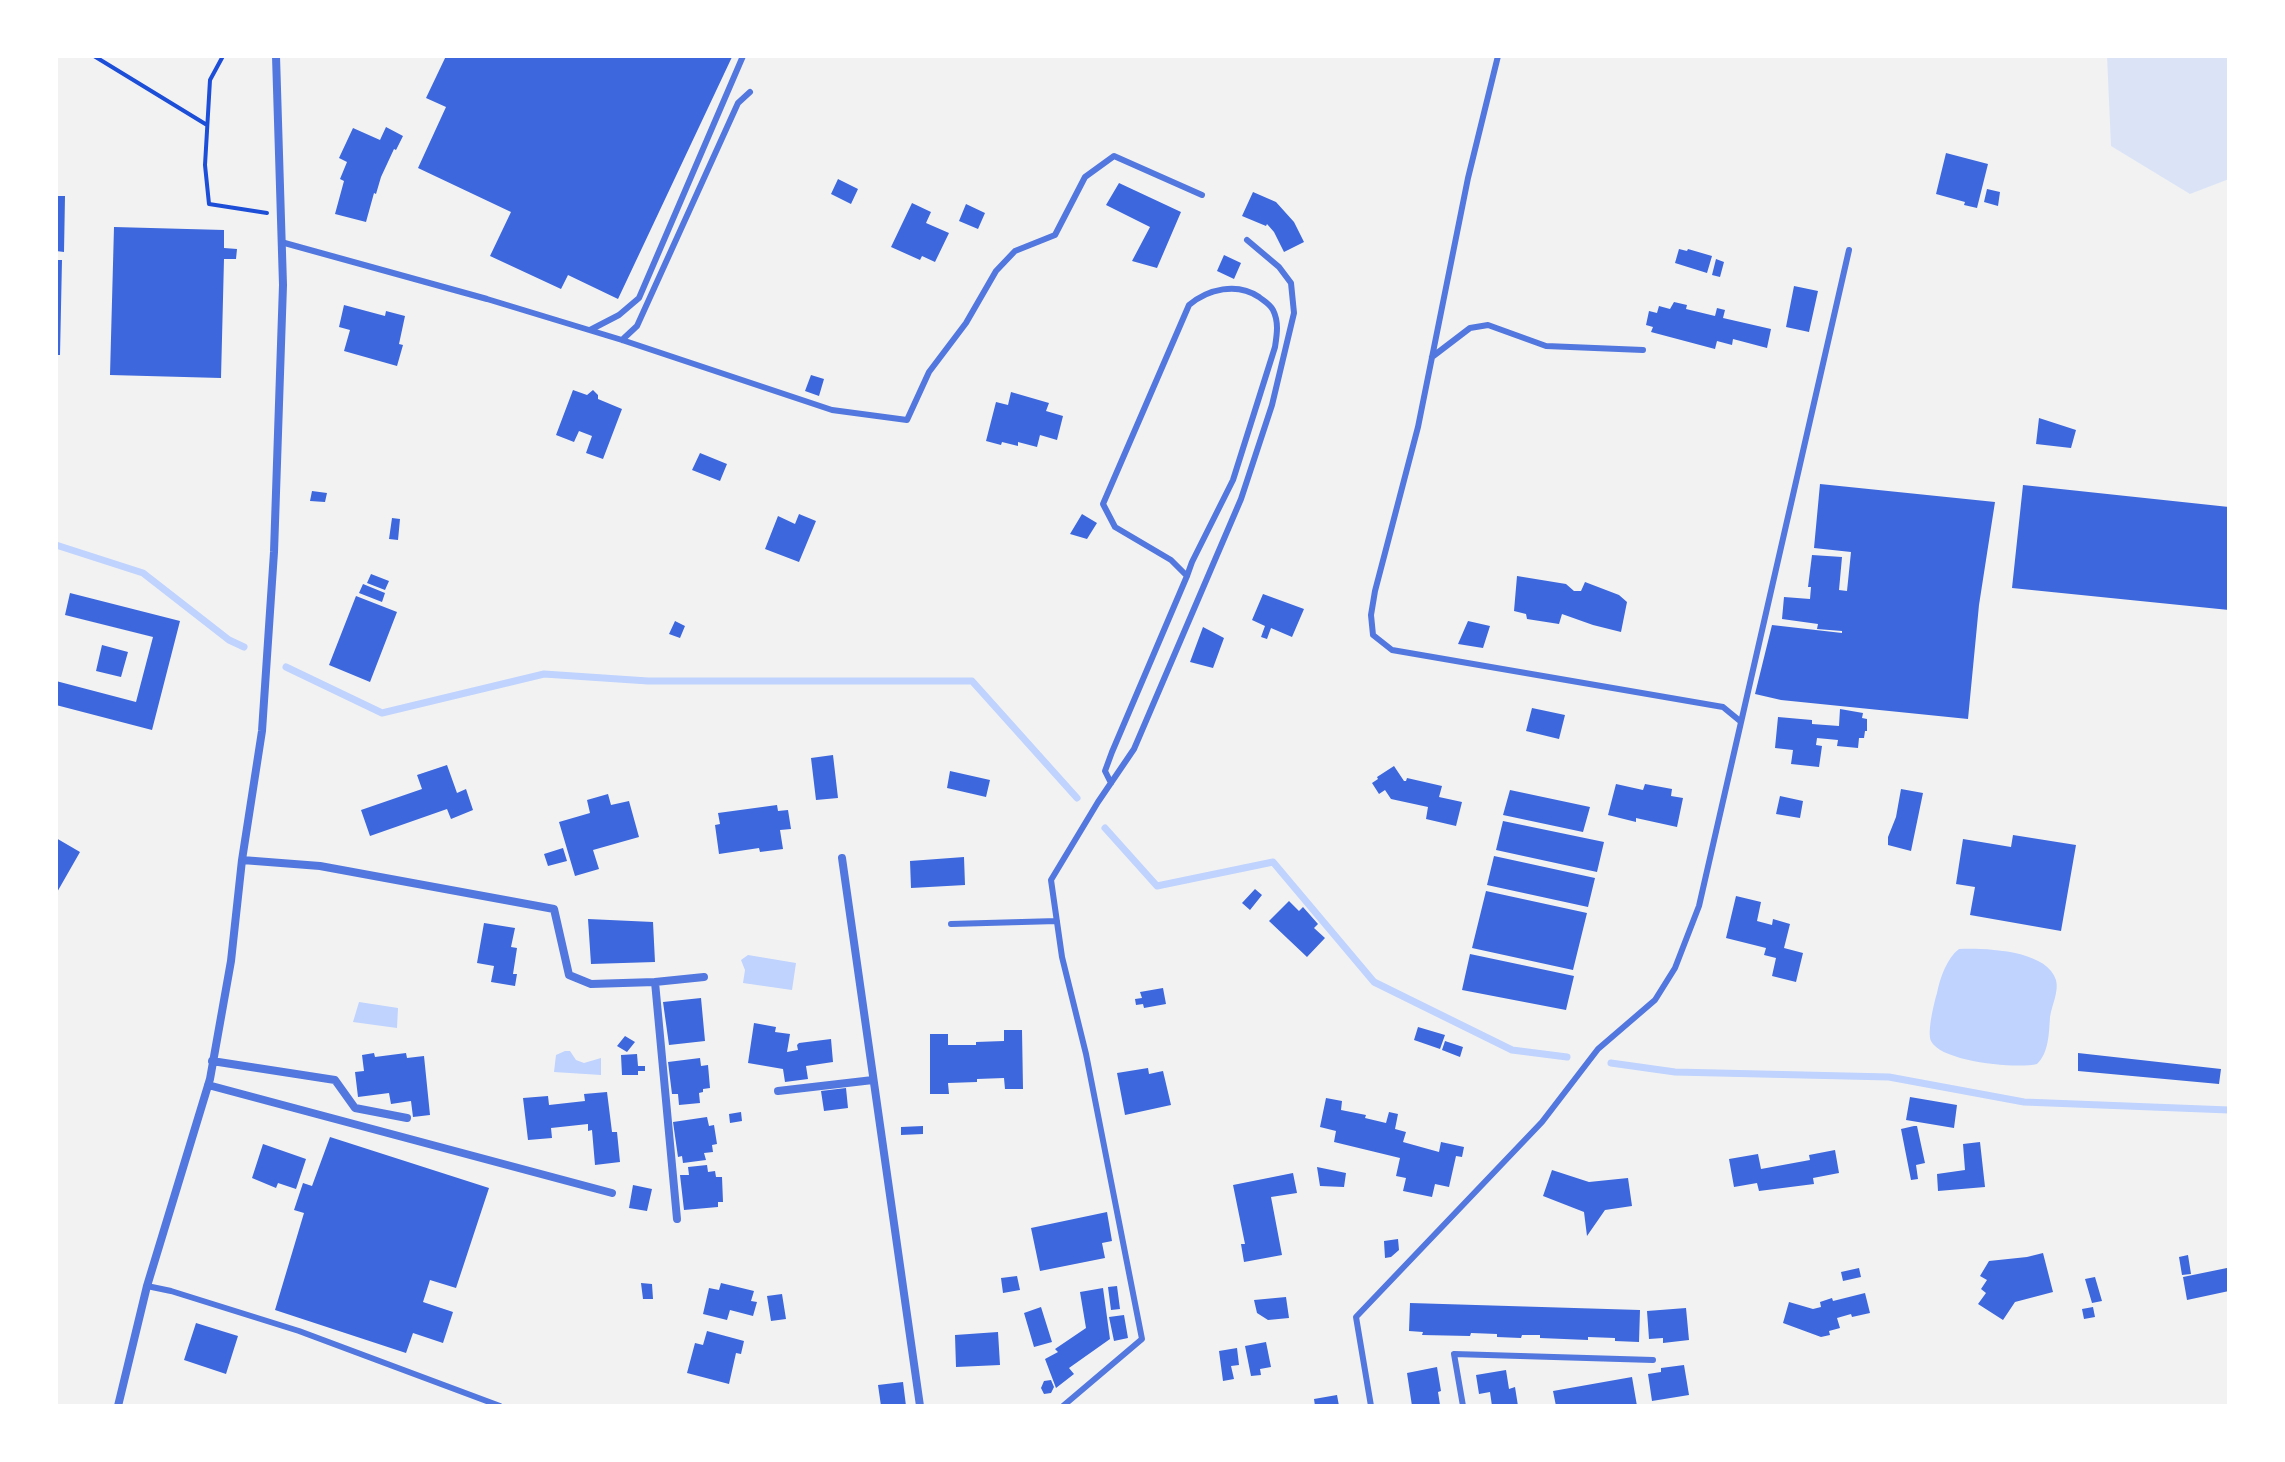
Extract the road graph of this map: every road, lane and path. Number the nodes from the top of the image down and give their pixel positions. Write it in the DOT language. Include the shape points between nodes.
graph roads {
  1 [pos="94,56"];
  2 [pos="223,56"];
  3 [pos="276,56"];
  4 [pos="743,56"];
  5 [pos="1498,56"];
  6 [pos="750,92"];
  7 [pos="207,125"];
  8 [pos="1202,195"];
  9 [pos="281,215"];
  10 [pos="1247,240"];
  11 [pos="281,242"];
  12 [pos="1849,250"];
  13 [pos="590,330"];
  14 [pos="622,340"];
  15 [pos="1643,350"];
  16 [pos="1432,357"];
  17 [pos="1187,576"];
  18 [pos="1740,721"];
  19 [pos="1111,783"];
  20 [pos="842,858"];
  21 [pos="242,860"];
  22 [pos="1057,921"];
  23 [pos="951,924"];
  24 [pos="704,977"];
  25 [pos="655,982"];
  26 [pos="212,1061"];
  27 [pos="873,1080"];
  28 [pos="208,1085"];
  29 [pos="778,1091"];
  30 [pos="407,1118"];
  31 [pos="612,1193"];
  32 [pos="677,1219"];
  33 [pos="147,1286"];
  34 [pos="1653,1360"];
  35 [pos="118,1406"];
  36 [pos="500,1406"];
  37 [pos="920,1406"];
  38 [pos="1063,1406"];
  39 [pos="1371,1406"];
  40 [pos="1463,1406"];
  1 -- 7 [label="path"];
  2 -- 7 [label="path" via="210,80"];
  3 -- 9 [label="street"];
  4 -- 13 [label="lane" via="639,298"];
  5 -- 16 [label="lane"];
  6 -- 14 [label="lane" via="738,103 637,326"];
  7 -- 9 [label="path" via="209,204"];
  8 -- 14 [label="lane" via="1114,156 1085,177 1055,235 1015,251 996,271 929,372 907,420 832,410"];
  9 -- 11 [label="street"];
  10 -- 19 [label="lane" via="1291,283 1294,313 1272,405 1241,499 1134,749"];
  11 -- 13 [label="lane"];
  11 -- 21 [label="street" via="274,552 262,731"];
  12 -- 18 [label="lane"];
  13 -- 14 [label="lane"];
  15 -- 16 [label="lane" via="1546,346 1488,325 1470,328"];
  16 -- 18 [label="lane" via="1375,591 1373,635 1392,650 1723,707"];
  17 -- 17 [label="lane" via="1233,480 1275,347 1278,325 1272,307 1255,294 1232,288 1200,295 1189,305 1103,504 1115,527 1171,560"];
  17 -- 19 [label="lane" via="1105,771"];
  18 -- 39 [label="lane" via="1699,906 1675,968 1655,1000 1598,1049 1542,1122 1356,1317"];
  19 -- 22 [label="lane" via="1051,880"];
  20 -- 27 [label="street"];
  21 -- 25 [label="street" via="320,866 554,909 569,975 591,984"];
  21 -- 26 [label="street" via="231,961"];
  22 -- 23 [label="lane"];
  22 -- 38 [label="lane" via="1142,1339"];
  24 -- 25 [label="street"];
  25 -- 32 [label="street"];
  26 -- 28 [label="street"];
  26 -- 30 [label="street" via="335,1080 355,1108"];
  27 -- 29 [label="street"];
  27 -- 37 [label="street"];
  28 -- 31 [label="street"];
  28 -- 33 [label="street"];
  33 -- 35 [label="street"];
  33 -- 36 [label="lane" via="299,1331"];
  34 -- 40 [label="lane" via="1454,1354"];
}
